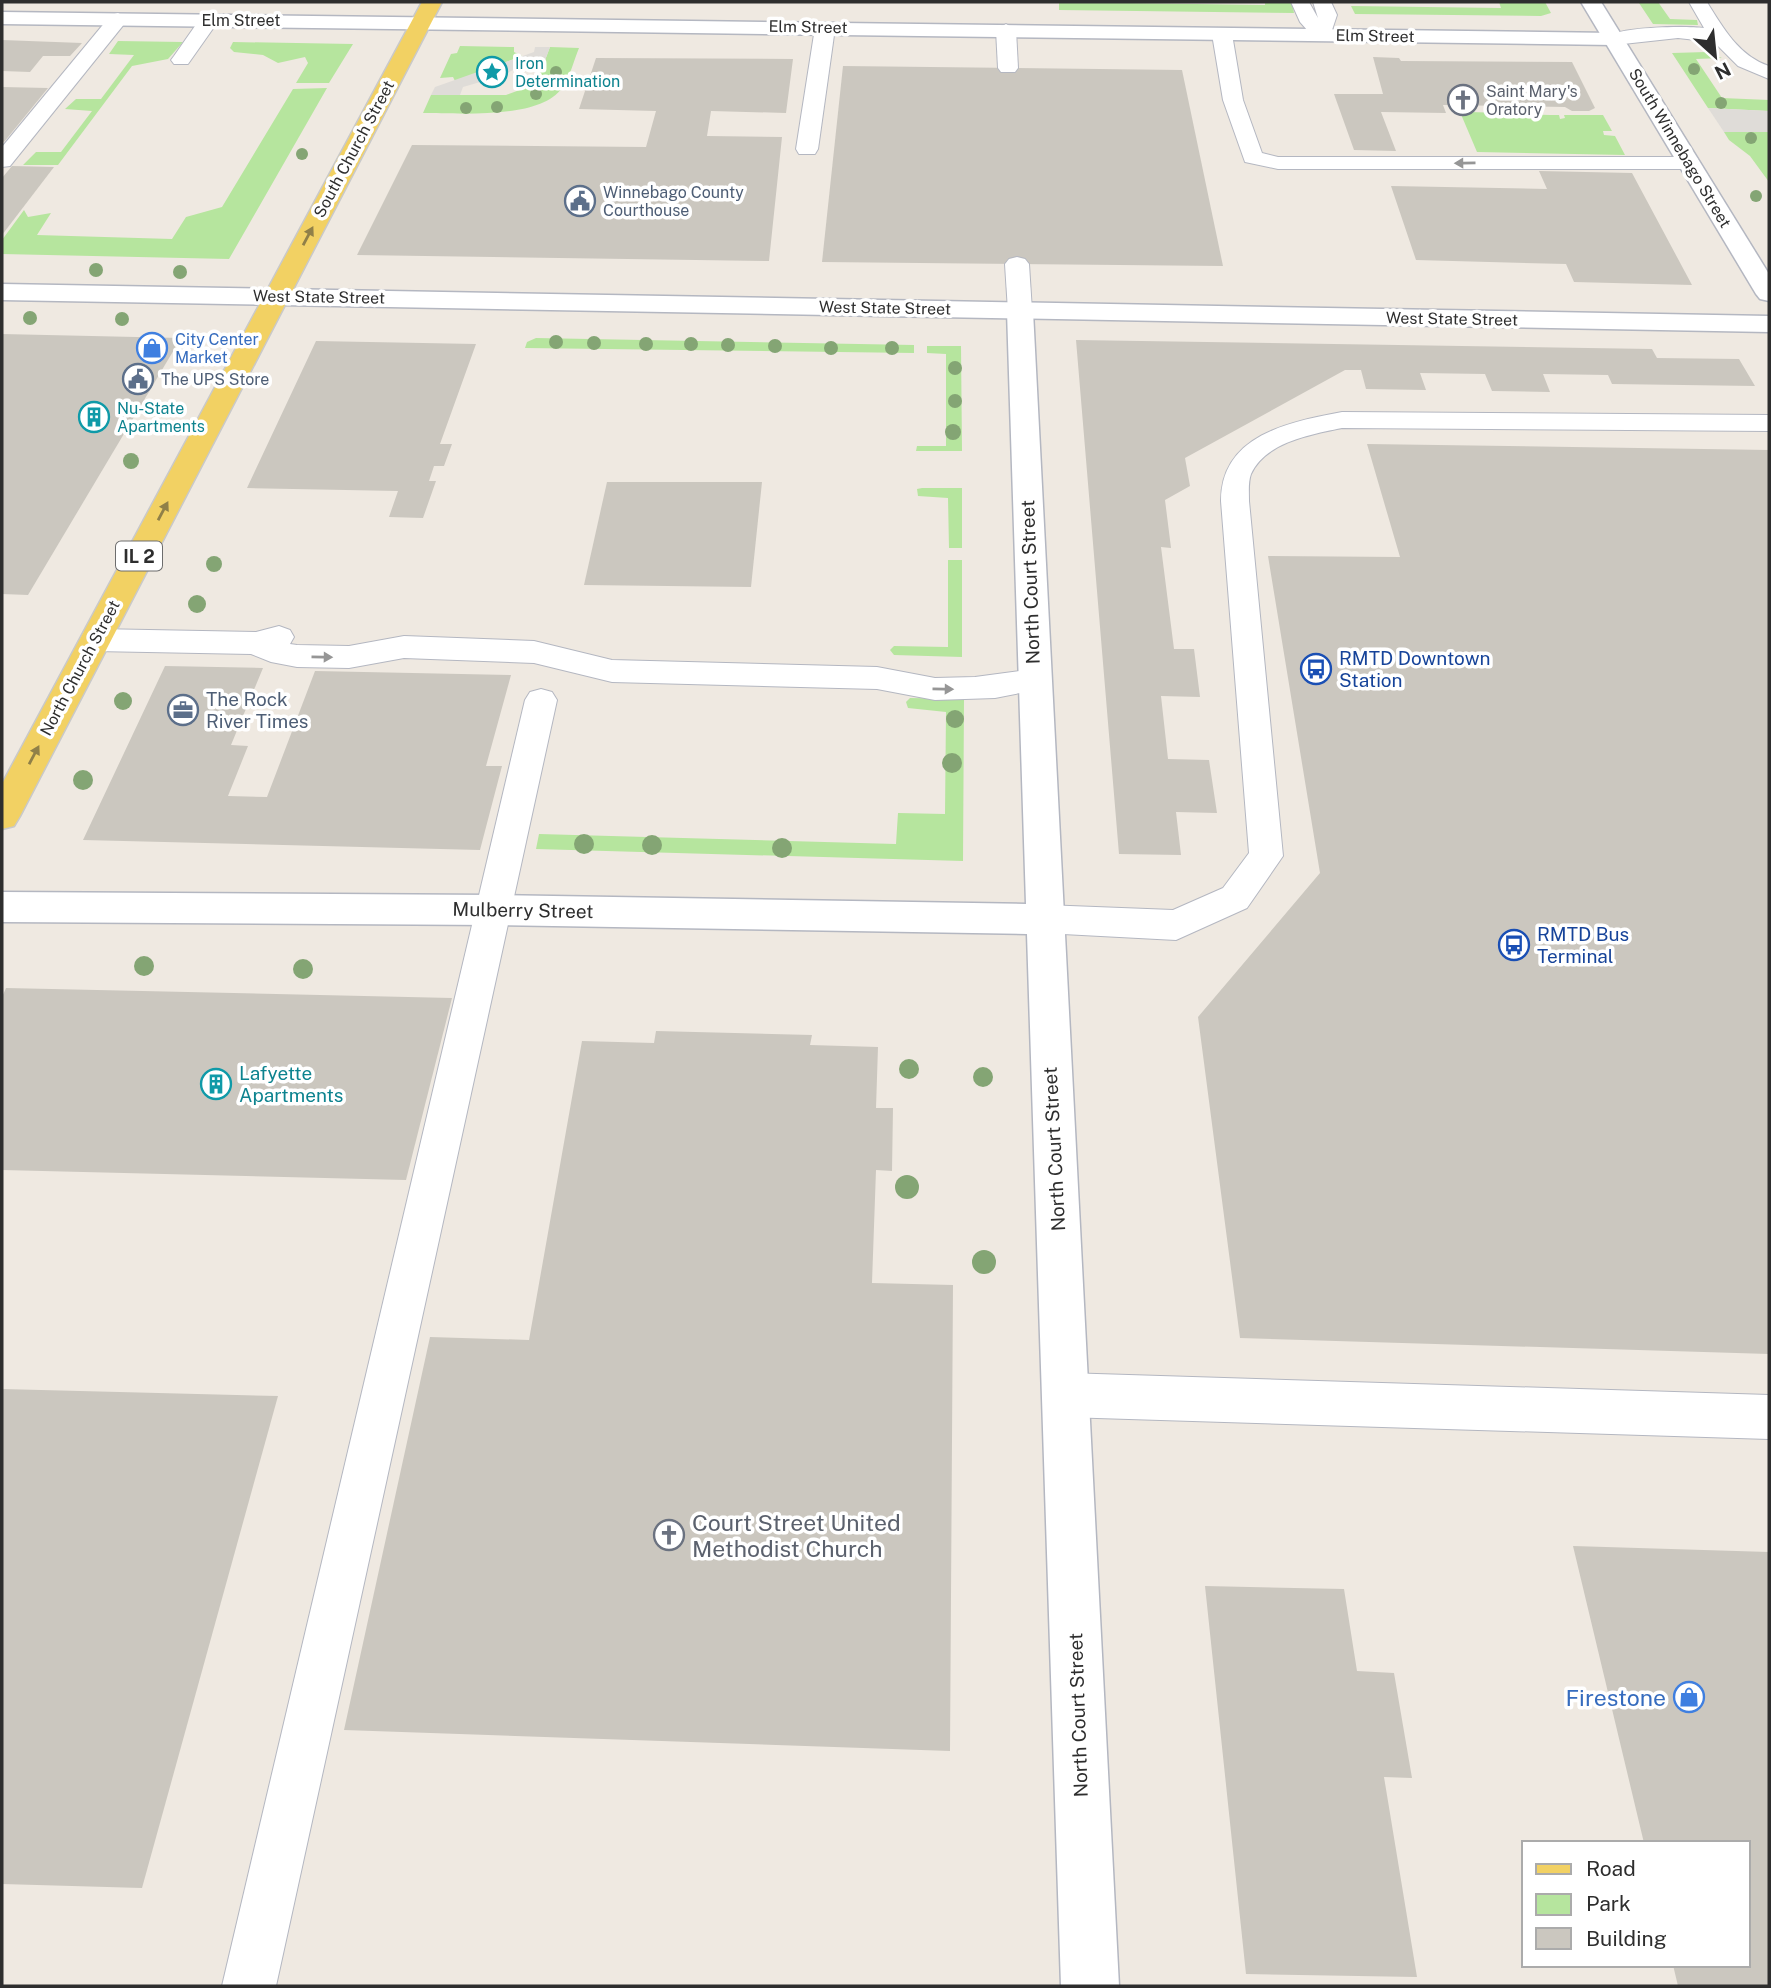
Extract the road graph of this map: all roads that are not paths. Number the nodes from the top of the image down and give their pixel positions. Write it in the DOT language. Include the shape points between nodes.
graph roads {
  1 [pos="1300,2"];
  2 [pos="1322,2"];
  3 [pos="1591,2"];
  4 [pos="1698,2"];
  5 [pos="428,12"];
  6 [pos="2,18"];
  7 [pos="118,19"];
  8 [pos="209,20"];
  9 [pos="237,20"];
  10 [pos="1006,20"];
  11 [pos="825,28"];
  12 [pos="1222,34"];
  13 [pos="1322,35"];
  14 [pos="1719,37"];
  15 [pos="225,38"];
  16 [pos="1614,39"];
  17 [pos="181,60"];
  18 [pos="1008,68"];
  19 [pos="1769,74"];
  20 [pos="807,149"];
  21 [pos="2,161"];
  22 [pos="1689,163"];
  23 [pos="1017,264"];
  24 [pos="2,292"];
  25 [pos="1769,294"];
  26 [pos="275,296"];
  27 [pos="1020,311"];
  28 [pos="1769,324"];
  29 [pos="1769,423"];
  30 [pos="95,640"];
  31 [pos="1034,680"];
  32 [pos="541,700"];
  33 [pos="2,816"];
  34 [pos="2,906"];
  35 [pos="492,910"];
  36 [pos="1044,919"];
  37 [pos="1065,1395"];
  38 [pos="1769,1417"];
  39 [pos="249,1986"];
  40 [pos="1090,1986"];
  1 -- 13 [label="lane"];
  2 -- 13 [label="lane" via="1328,15"];
  3 -- 16 [label="street, South Winnebago Street"];
  4 -- 14 [label="lane"];
  5 -- 9 [label="street, Elm Street"];
  5 -- 11 [label="street, Elm Street"];
  26 -- 5 [label="main road, South Church Street / IL 2, one-way"];
  6 -- 7 [label="street, Elm Street"];
  7 -- 8 [label="street, Elm Street"];
  7 -- 21 [label="lane"];
  8 -- 9 [label="street, Elm Street"];
  8 -- 17 [label="lane"];
  9 -- 15 [label="lane"];
  10 -- 11 [label="street, Elm Street"];
  10 -- 12 [label="street, Elm Street"];
  10 -- 18 [label="lane"];
  11 -- 20 [label="lane"];
  12 -- 13 [label="street, Elm Street"];
  22 -- 12 [label="lane, one-way" via="1278,163 1253,157 1233,100"];
  13 -- 16 [label="street, Elm Street"];
  14 -- 16 [label="lane" via="1708,45"];
  14 -- 19 [label="lane" via="1746,62"];
  16 -- 22 [label="street, South Winnebago Street"];
  22 -- 25 [label="street, South Winnebago Street"];
  23 -- 27 [label="lane"];
  24 -- 26 [label="street, West State Street"];
  26 -- 27 [label="street, West State Street"];
  30 -- 26 [label="main road, North Church Street / IL 2, one-way"];
  27 -- 28 [label="street, West State Street"];
  27 -- 31 [label="street, North Court Street"];
  29 -- 36 [label="lane" via="1342,420 1278,437 1240,468 1235,483 1266,856 1235,898 1176,925"];
  30 -- 31 [label="lane" via="256,643 271,651 308,657 349,657 404,647 550,653 612,671 877,678 904,687 942,689 999,687"];
  33 -- 30 [label="main road, North Church Street / IL 2, one-way"];
  31 -- 36 [label="street, North Court Street"];
  32 -- 35 [label="lane"];
  34 -- 35 [label="street, Mulberry Street"];
  35 -- 36 [label="street, Mulberry Street"];
  35 -- 39 [label="lane"];
  36 -- 37 [label="street, North Court Street"];
  37 -- 38 [label="lane"];
  37 -- 40 [label="street, North Court Street"];
}
